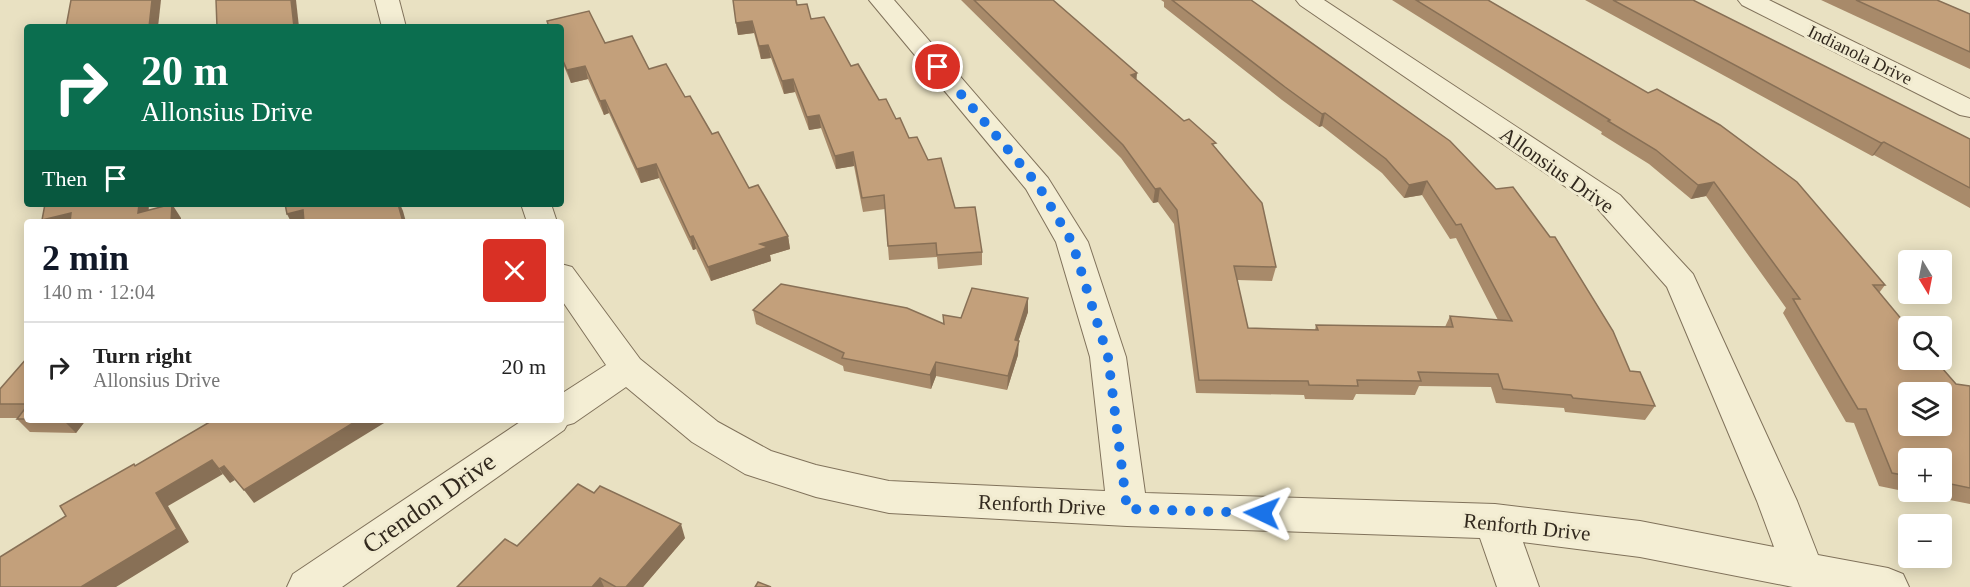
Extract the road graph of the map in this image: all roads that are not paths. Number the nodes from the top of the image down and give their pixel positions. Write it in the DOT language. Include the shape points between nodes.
graph roads {
  1 [pos="387,0"];
  2 [pos="881,0"];
  3 [pos="1308,0"];
  4 [pos="1750,0"];
  5 [pos="393,24"];
  6 [pos="1970,109"];
  7 [pos="564,279"];
  8 [pos="627,368"];
  9 [pos="564,411"];
  10 [pos="546,423"];
  11 [pos="1127,509"];
  12 [pos="1495,521"];
  13 [pos="1803,569"];
  14 [pos="308,587"];
  15 [pos="1518,587"];
  16 [pos="1888,587"];
  1 -- 5 [label="street"];
  2 -- 11 [label="street" via="1038,185 1072,242 1108,357"];
  3 -- 13 [label="street, Allonsius Drive" via="1609,202 1682,282"];
  4 -- 6 [label="street, Indianola Drive"];
  7 -- 8 [label="street, Renforth Drive"];
  8 -- 9 [label="street"];
  8 -- 11 [label="street, Renforth Drive" via="705,432 759,463 816,481 889,497"];
  10 -- 14 [label="street, Crendon Drive"];
  11 -- 12 [label="street, Renforth Drive"];
  12 -- 13 [label="street, Renforth Drive" via="1640,539"];
  12 -- 15 [label="street"];
  13 -- 16 [label="street, Renforth Drive"];
}
